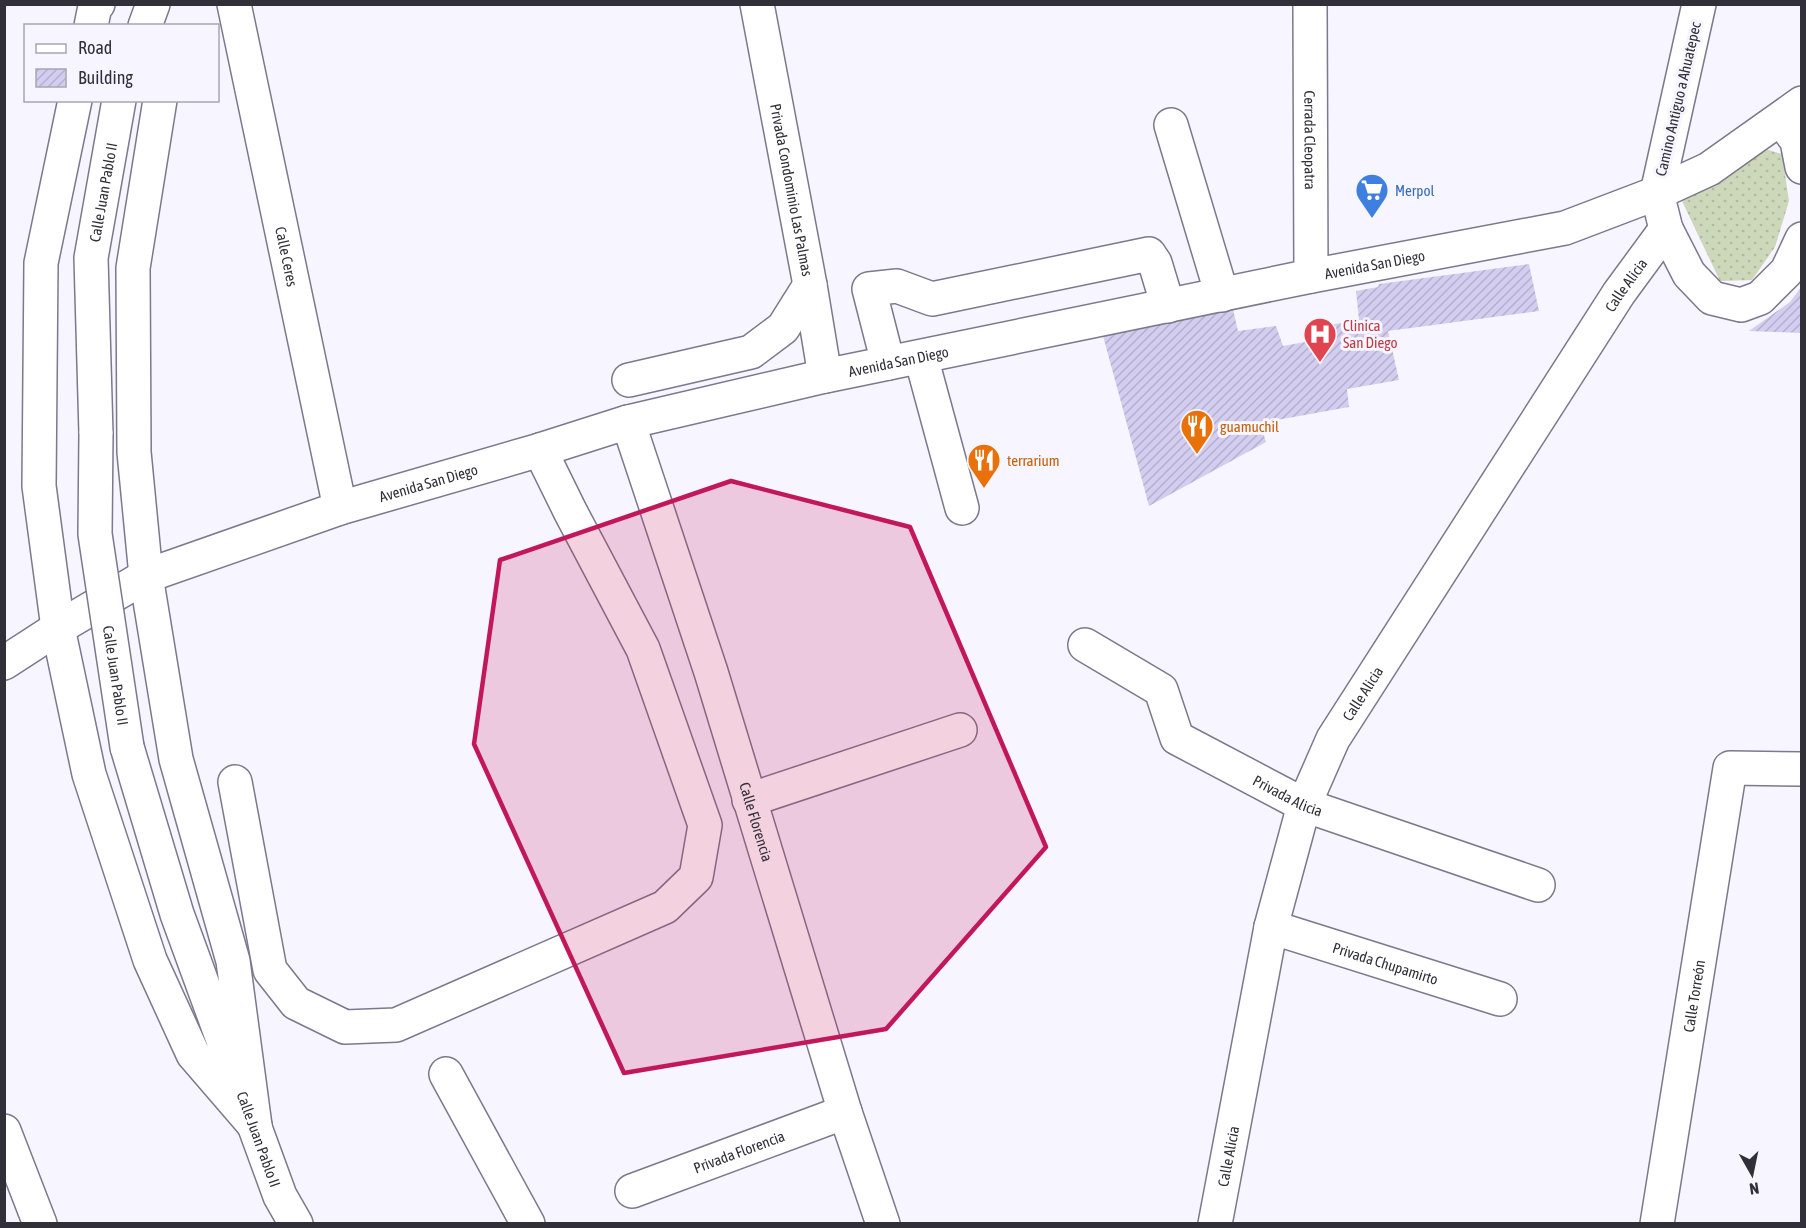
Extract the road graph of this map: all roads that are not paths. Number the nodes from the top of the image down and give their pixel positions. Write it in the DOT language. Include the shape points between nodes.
graph roads {
  1 [pos="98,4"];
  2 [pos="153,4"];
  3 [pos="167,4"];
  4 [pos="234,4"];
  5 [pos="757,4"];
  6 [pos="1310,4"];
  7 [pos="1699,4"];
  8 [pos="91,24"];
  9 [pos="146,24"];
  10 [pos="167,24"];
  11 [pos="75,102"];
  12 [pos="119,102"];
  13 [pos="160,102"];
  14 [pos="1171,125"];
  15 [pos="1796,134"];
  16 [pos="1657,193"];
  17 [pos="1666,230"];
  18 [pos="1802,239"];
  19 [pos="1311,276"];
  20 [pos="810,285"];
  21 [pos="1222,295"];
  22 [pos="1168,306"];
  23 [pos="921,357"];
  24 [pos="888,363"];
  25 [pos="825,376"];
  26 [pos="628,380"];
  27 [pos="627,422"];
  28 [pos="540,450"];
  29 [pos="340,508"];
  30 [pos="962,508"];
  31 [pos="146,576"];
  32 [pos="58,628"];
  33 [pos="1086,645"];
  34 [pos="4,663"];
  35 [pos="960,730"];
  36 [pos="1802,769"];
  37 [pos="235,782"];
  38 [pos="749,800"];
  39 [pos="1304,805"];
  40 [pos="1538,885"];
  41 [pos="1271,927"];
  42 [pos="1500,999"];
  43 [pos="446,1074"];
  44 [pos="845,1112"];
  45 [pos="255,1126"];
  46 [pos="4,1131"];
  47 [pos="632,1191"];
  48 [pos="40,1224"];
  49 [pos="296,1224"];
  50 [pos="528,1224"];
  51 [pos="883,1224"];
  52 [pos="1215,1224"];
  53 [pos="1657,1224"];
  1 -- 8 [label="street"];
  2 -- 9 [label="street"];
  3 -- 10 [label="street"];
  4 -- 29 [label="street, Calle Ceres"];
  5 -- 20 [label="street, Privada Condominio Las Palmas"];
  6 -- 19 [label="street, Cerrada Cleopatra"];
  7 -- 16 [label="street, Camino Antiguo a Ahuatepec"];
  11 -- 32 [label="street" via="41,263 39,486"];
  12 -- 45 [label="street, Calle Juan Pablo II, bridge" via="91,258 95,534 126,747 177,914"];
  13 -- 31 [label="street" via="134,268 134,452"];
  14 -- 21 [label="street"];
  15 -- 16 [label="street, Avenida San Diego"];
  16 -- 17 [label="street"];
  16 -- 19 [label="street, Avenida San Diego" via="1565,228"];
  17 -- 18 [label="street" via="1689,274 1712,298 1741,305 1760,298 1787,272"];
  17 -- 39 [label="street, Calle Alicia" via="1619,293 1333,739"];
  19 -- 21 [label="street, Avenida San Diego"];
  20 -- 25 [label="street, Privada Condominio Las Palmas"];
  20 -- 26 [label="street" via="783,328 751,352"];
  21 -- 22 [label="street, Avenida San Diego"];
  22 -- 23 [label="street, Avenida San Diego"];
  22 -- 24 [label="street" via="1149,254 932,299 897,286 869,290"];
  23 -- 24 [label="street, Avenida San Diego"];
  23 -- 30 [label="street"];
  24 -- 25 [label="street, Avenida San Diego"];
  25 -- 27 [label="street, Avenida San Diego"];
  27 -- 28 [label="street, Avenida San Diego"];
  27 -- 38 [label="street, Calle Florencia" via="711,672"];
  28 -- 29 [label="street, Avenida San Diego"];
  28 -- 37 [label="street" via="643,649 705,825 696,877 665,907 396,1024 345,1028 296,1003 270,970"];
  29 -- 31 [label="street, Avenida San Diego"];
  31 -- 32 [label="street, Avenida San Diego"];
  31 -- 45 [label="street" via="176,759 232,961"];
  32 -- 34 [label="street, Avenida San Diego"];
  32 -- 45 [label="street" via="89,774 150,960 194,1054"];
  33 -- 39 [label="street, Privada Alicia" via="1161,690 1177,738"];
  35 -- 38 [label="street"];
  36 -- 53 [label="street, Calle Torreón" via="1730,768"];
  38 -- 44 [label="street, Calle Florencia"];
  39 -- 40 [label="street, Privada Alicia"];
  39 -- 41 [label="street, Calle Alicia"];
  41 -- 42 [label="street, Privada Chupamirto"];
  41 -- 52 [label="street, Calle Alicia"];
  43 -- 50 [label="street"];
  44 -- 47 [label="street, Privada Florencia"];
  44 -- 51 [label="street, Calle Florencia"];
  45 -- 49 [label="street, Calle Juan Pablo II" via="280,1197"];
  46 -- 48 [label="street"];
}
